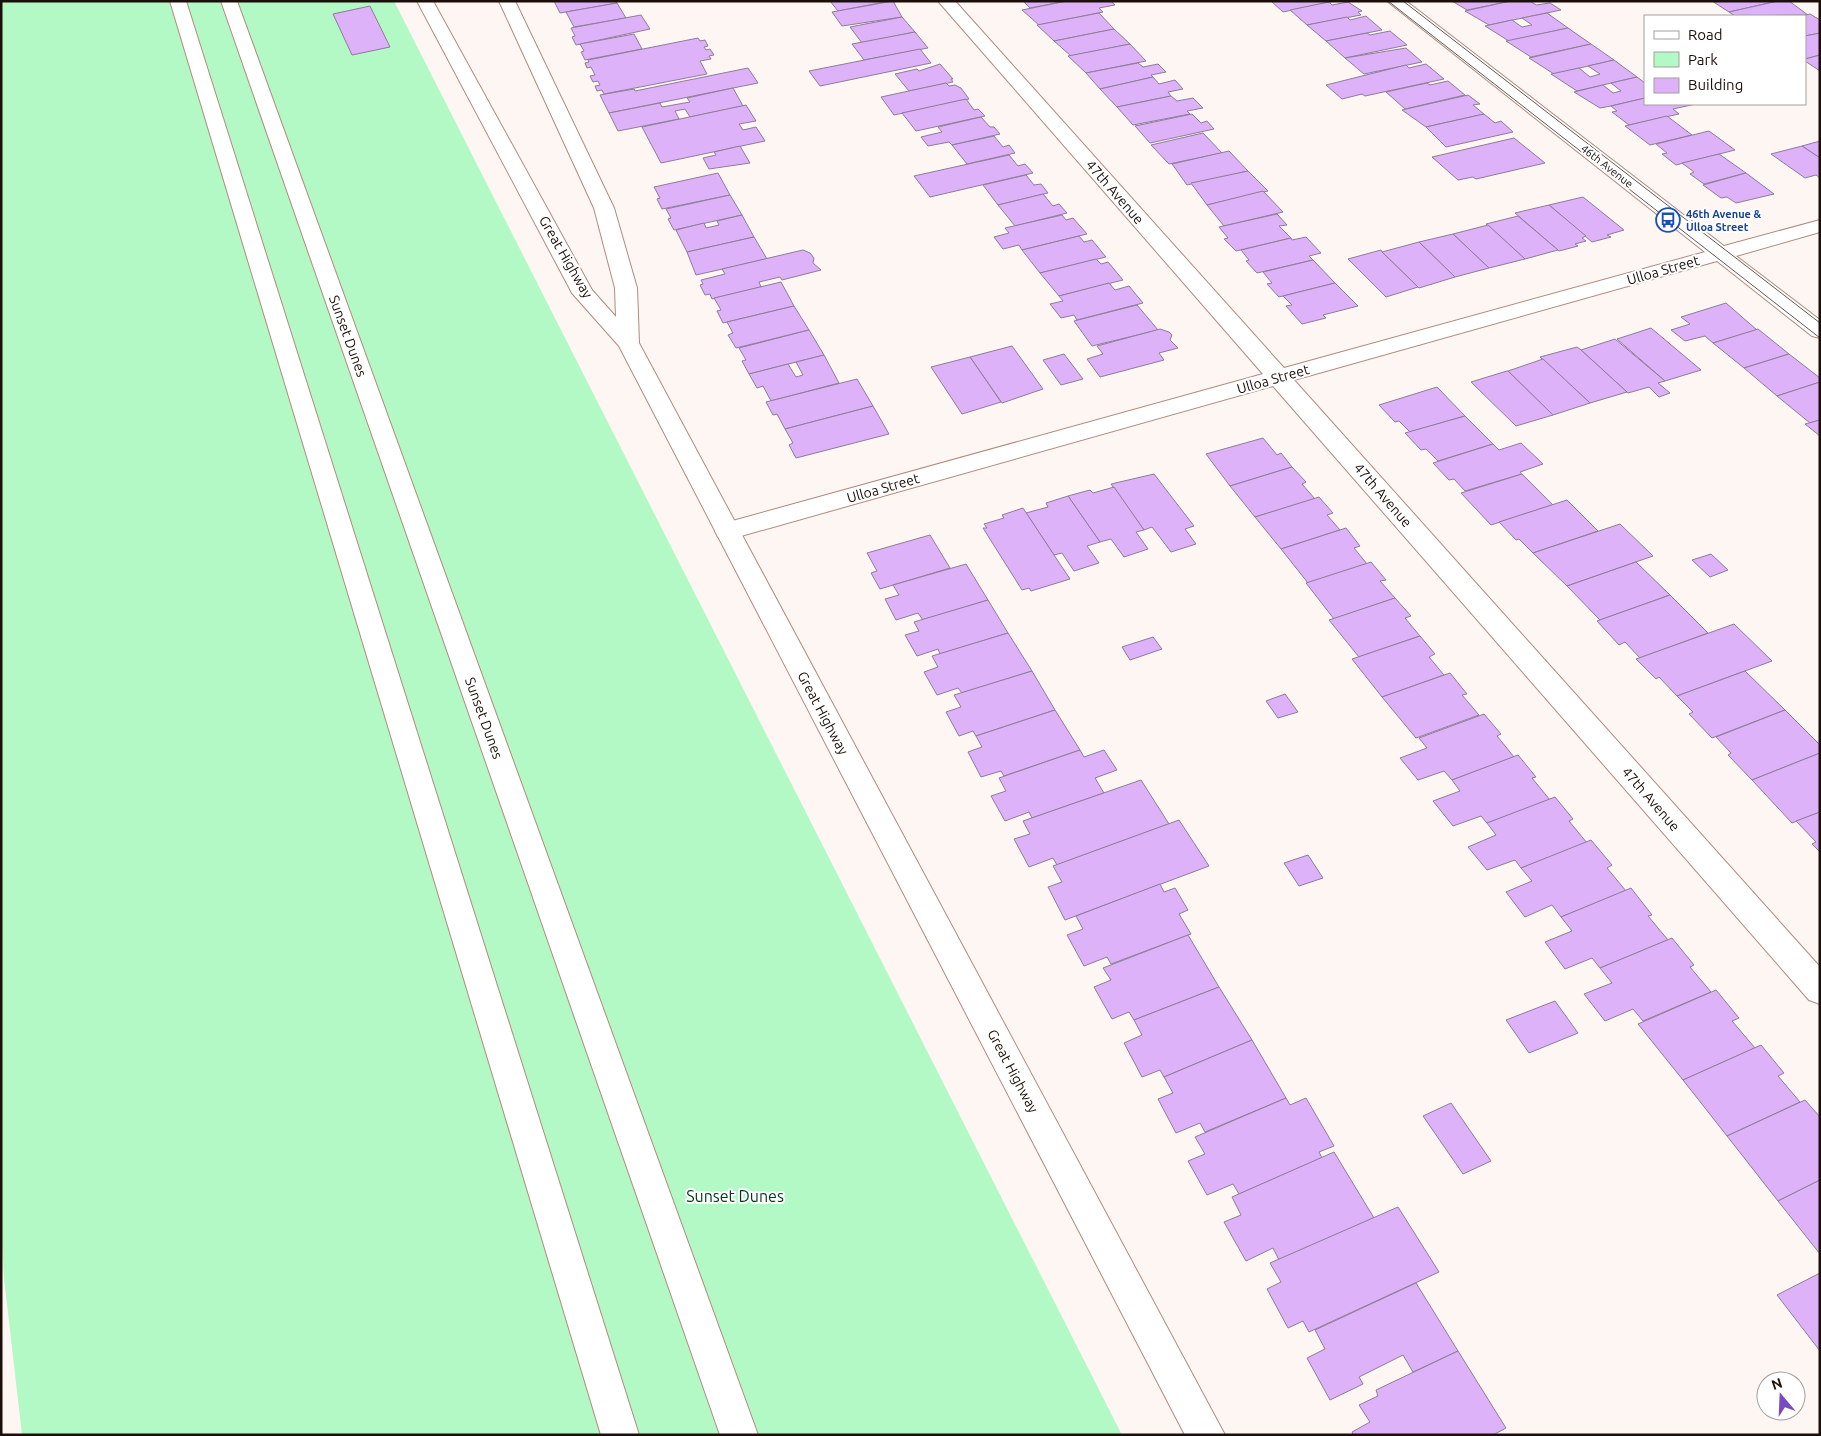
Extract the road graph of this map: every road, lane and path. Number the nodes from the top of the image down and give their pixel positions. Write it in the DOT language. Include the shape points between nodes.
graph roads {
  1 [pos="178,1"];
  2 [pos="229,1"];
  3 [pos="425,1"];
  4 [pos="506,1"];
  5 [pos="946,1"];
  6 [pos="1395,1"];
  7 [pos="1820,226"];
  8 [pos="1720,254"];
  9 [pos="1820,331"];
  10 [pos="628,342"];
  11 [pos="1278,377"];
  12 [pos="727,532"];
  13 [pos="1820,990"];
  14 [pos="620,1435"];
  15 [pos="739,1435"];
  16 [pos="1206,1435"];
  1 -- 14 [label="street"];
  2 -- 15 [label="street, Sunset Dunes"];
  3 -- 10 [label="street, Great Highway" via="583,293"];
  4 -- 10 [label="street" via="604,208 626,288"];
  5 -- 11 [label="street, 47th Avenue"];
  6 -- 8 [label="street, 46th Avenue"];
  7 -- 8 [label="street, Ulloa Street"];
  8 -- 9 [label="street, 46th Avenue"];
  8 -- 11 [label="street, Ulloa Street"];
  10 -- 12 [label="street, Great Highway"];
  11 -- 12 [label="street, Ulloa Street"];
  11 -- 13 [label="street, 47th Avenue"];
  12 -- 16 [label="street, Great Highway"];
}
